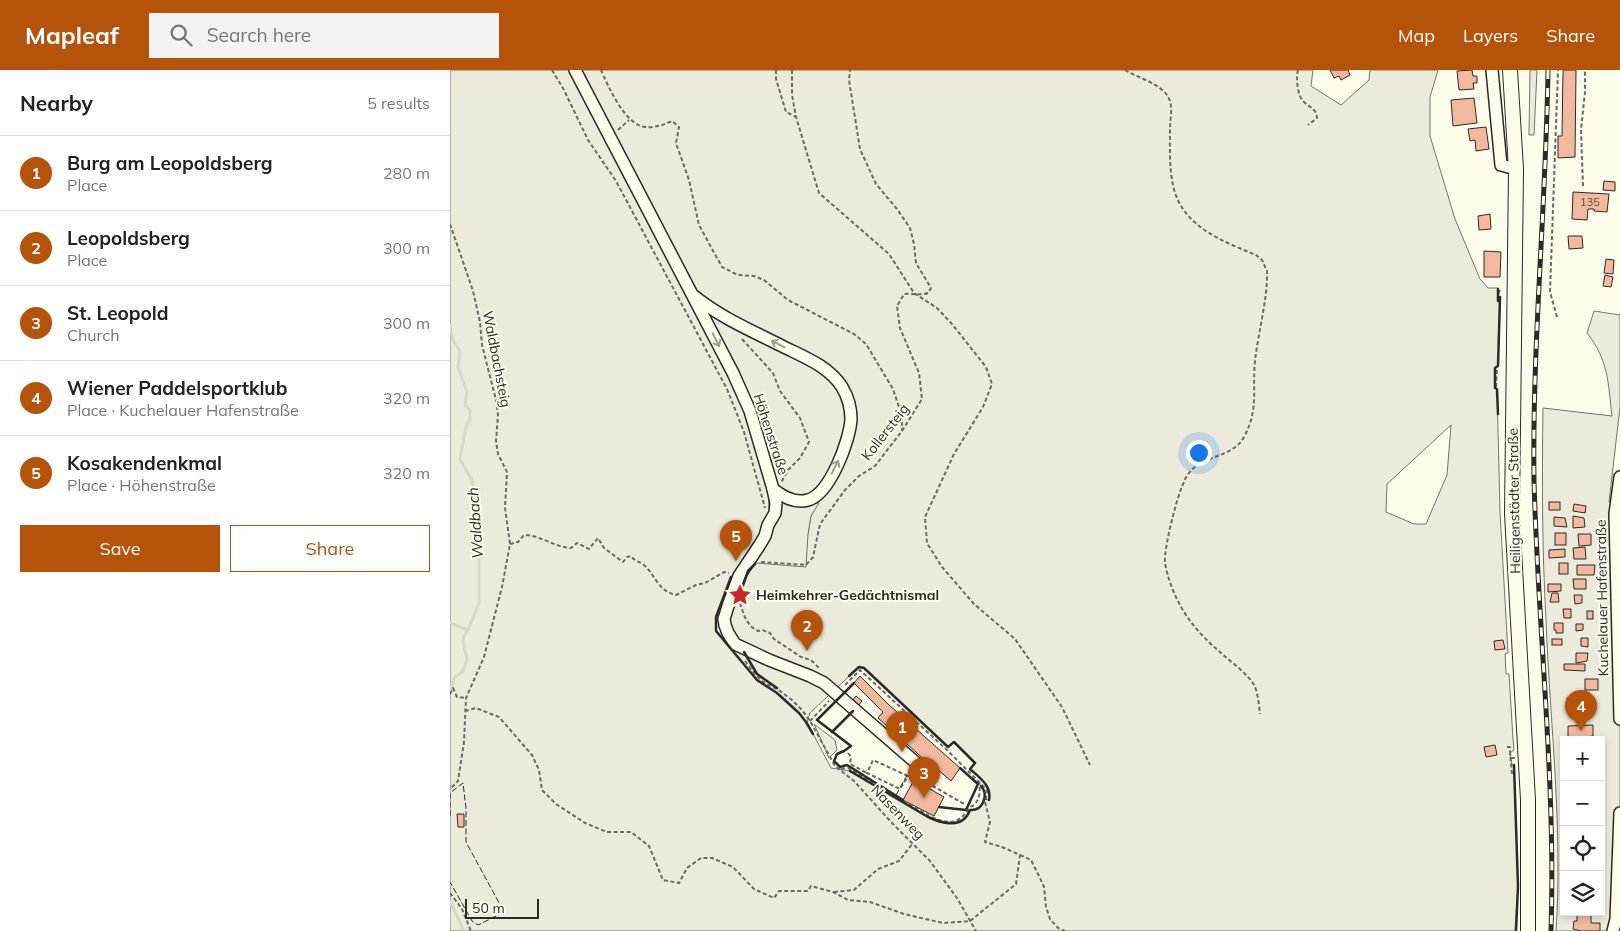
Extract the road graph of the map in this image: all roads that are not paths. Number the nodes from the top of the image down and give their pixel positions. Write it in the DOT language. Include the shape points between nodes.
graph roads {
  1 [pos="575,70"];
  2 [pos="1492,70"];
  3 [pos="1510,70"];
  4 [pos="1516,169"];
  5 [pos="694,296"];
  6 [pos="1620,477"];
  7 [pos="773,489"];
  8 [pos="1620,719"];
  9 [pos="922,768"];
  10 [pos="1620,812"];
  11 [pos="1528,931"];
  12 [pos="1613,931"];
  1 -- 5 [label="street, Höhenstraße"];
  2 -- 4 [label="street" via="1500,165"];
  3 -- 4 [label="main road, Heiligenstädter Straße"];
  4 -- 11 [label="main road, Heiligenstädter Straße" via="1512,514 1528,800"];
  5 -- 7 [label="street, Höhenstraße, one-way" via="750,411"];
  7 -- 5 [label="street, Höhenstraße, one-way" via="794,500 809,500 818,495 826,485 848,437 849,401 830,373 723,316"];
  6 -- 8 [label="street, Kuchelauer Hafenstraße" via="1615,514"];
  7 -- 9 [label="street" via="775,513 731,596 724,618 728,633 735,644 824,683"];
  10 -- 12 [label="street"];
}
